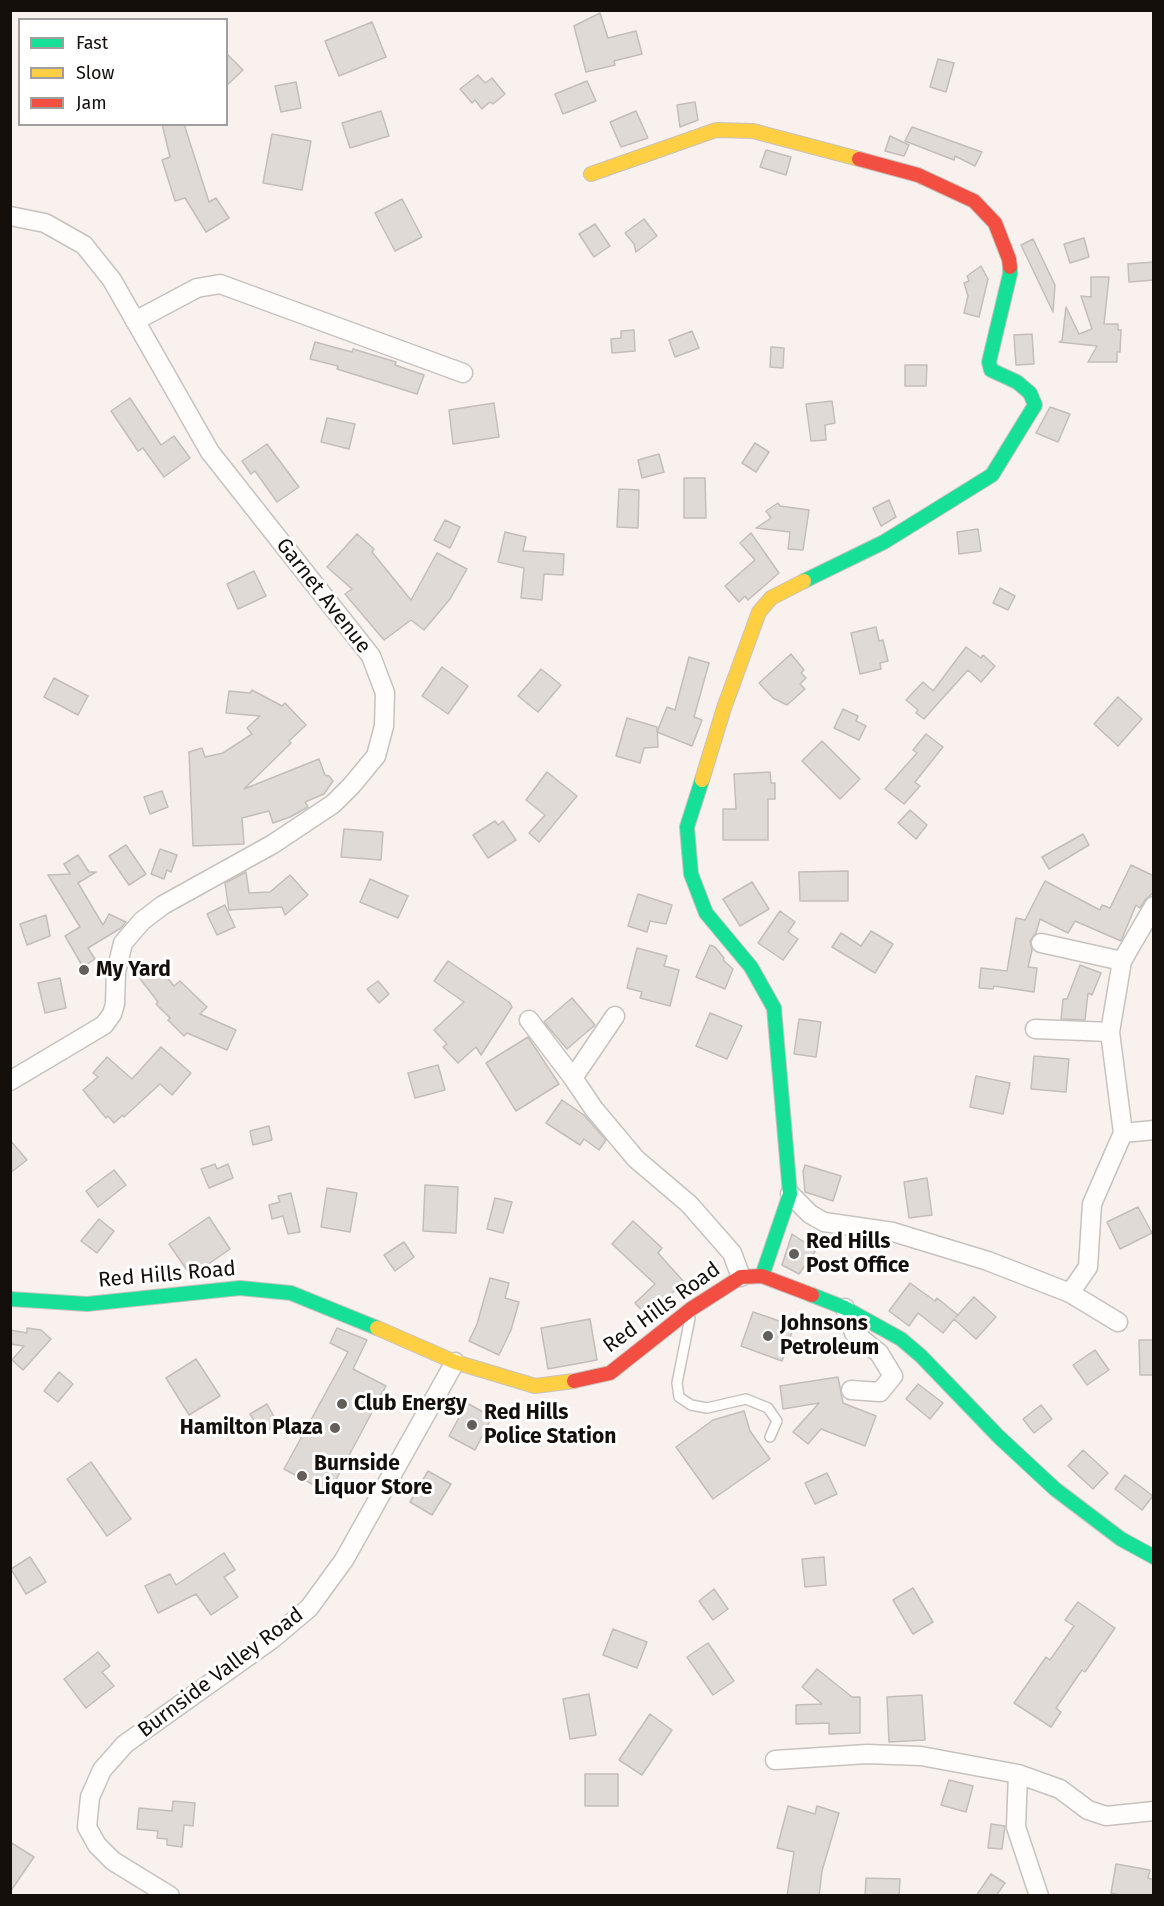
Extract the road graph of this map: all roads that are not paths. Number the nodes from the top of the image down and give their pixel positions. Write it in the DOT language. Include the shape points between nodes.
graph roads {
  1 [pos="591,174"];
  2 [pos="10,216"];
  3 [pos="135,321"];
  4 [pos="463,374"];
  5 [pos="1154,906"];
  6 [pos="1041,943"];
  7 [pos="1122,961"];
  8 [pos="615,1016"];
  9 [pos="529,1020"];
  10 [pos="1035,1029"];
  11 [pos="1110,1032"];
  12 [pos="573,1078"];
  13 [pos="10,1081"];
  14 [pos="1154,1130"];
  15 [pos="1123,1133"];
  16 [pos="790,1194"];
  17 [pos="741,1276"];
  18 [pos="762,1276"];
  19 [pos="1070,1293"];
  20 [pos="10,1299"];
  21 [pos="844,1308"];
  22 [pos="692,1309"];
  23 [pos="1118,1322"];
  24 [pos="455,1362"];
  25 [pos="851,1390"];
  26 [pos="770,1437"];
  27 [pos="1154,1557"];
  28 [pos="775,1760"];
  29 [pos="1018,1774"];
  30 [pos="1154,1811"];
  31 [pos="170,1896"];
  32 [pos="1039,1896"];
  1 -- 16 [label="street" via="716,130 753,131 918,175 974,201 995,223 1010,259 989,362 992,370 1030,393 1035,405 992,475 884,542 771,598 759,612 687,827 692,874 706,913 751,967 774,1008"];
  2 -- 3 [label="street, Garnet Avenue" via="45,223 84,245 112,280"];
  3 -- 4 [label="street" via="197,288 220,284"];
  3 -- 13 [label="street, Garnet Avenue" via="210,453 371,656 385,693 384,726 376,756 333,804 273,844 163,904 142,921 123,943 116,972 115,1004 104,1025"];
  5 -- 7 [label="street"];
  6 -- 7 [label="street"];
  7 -- 11 [label="street"];
  8 -- 12 [label="street"];
  9 -- 12 [label="street"];
  10 -- 11 [label="street"];
  11 -- 15 [label="street"];
  12 -- 17 [label="street" via="636,1159 689,1204 732,1253"];
  14 -- 15 [label="street"];
  15 -- 19 [label="street" via="1092,1204 1088,1267"];
  16 -- 18 [label="street"];
  16 -- 19 [label="street" via="810,1214 825,1222 893,1232 988,1261"];
  17 -- 18 [label="street, Red Hills Road"];
  17 -- 22 [label="street, Red Hills Road"];
  18 -- 21 [label="street, Red Hills Road"];
  19 -- 23 [label="street"];
  20 -- 24 [label="street, Red Hills Road" via="87,1304 240,1288 291,1293"];
  21 -- 25 [label="street" via="854,1333 879,1353 893,1376 880,1392"];
  21 -- 27 [label="street, Red Hills Road" via="901,1339 1055,1489 1121,1539"];
  22 -- 24 [label="street, Red Hills Road" via="610,1372 572,1381 535,1386"];
  22 -- 26 [label="lane" via="677,1383 679,1397 707,1408 746,1399 768,1408 777,1421"];
  24 -- 31 [label="street, Burnside Valley Road" via="344,1560 309,1608 271,1640 125,1744 102,1770 90,1797 87,1827 113,1861"];
  28 -- 29 [label="street" via="867,1754 921,1756"];
  29 -- 30 [label="street" via="1060,1789 1088,1810 1106,1816"];
  29 -- 32 [label="street" via="1016,1827"];
}
